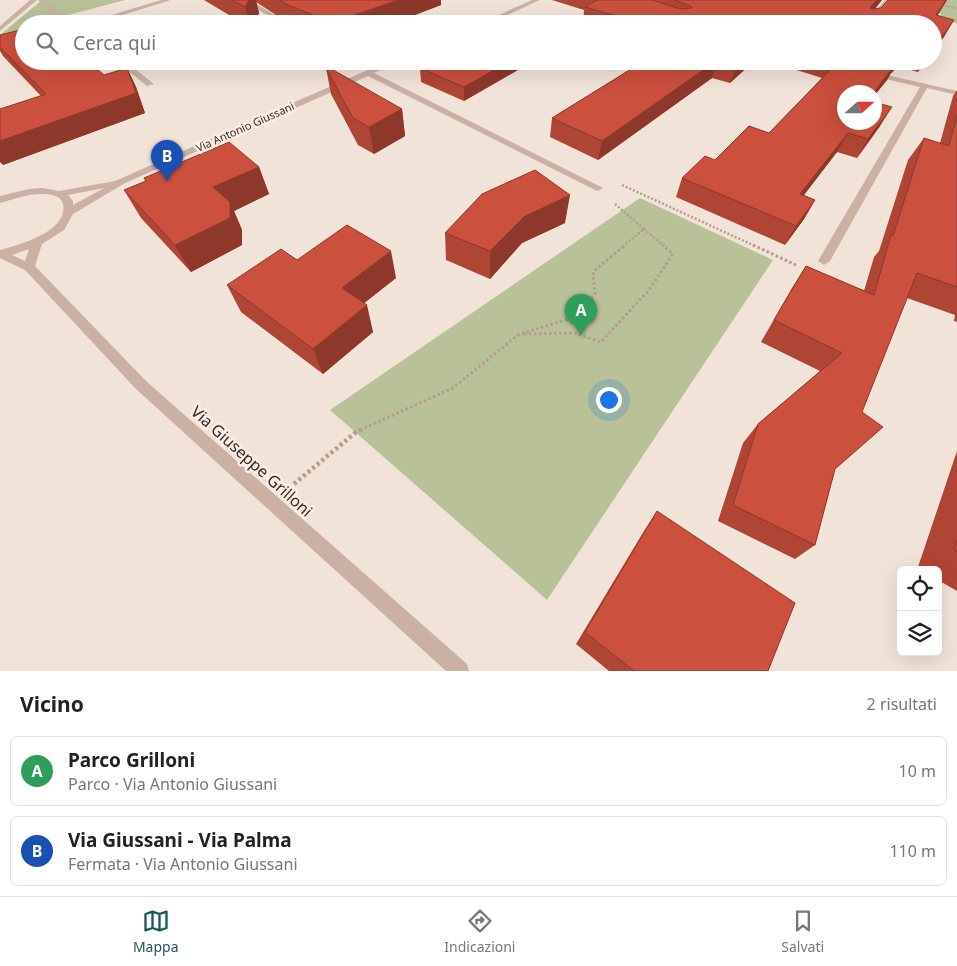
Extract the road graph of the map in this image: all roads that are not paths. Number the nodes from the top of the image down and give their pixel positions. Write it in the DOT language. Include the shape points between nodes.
graph roads {
  1 [pos="34,0"];
  2 [pos="42,0"];
  3 [pos="168,0"];
  4 [pos="245,0"];
  5 [pos="537,0"];
  6 [pos="888,0"];
  7 [pos="16,15"];
  8 [pos="61,15"];
  9 [pos="116,15"];
  10 [pos="272,15"];
  11 [pos="503,15"];
  12 [pos="875,15"];
  13 [pos="15,16"];
  14 [pos="0,29"];
  15 [pos="132,70"];
  16 [pos="375,70"];
  17 [pos="860,70"];
  18 [pos="368,73"];
  19 [pos="150,84"];
  20 [pos="925,85"];
  21 [pos="957,93"];
  22 [pos="122,181"];
  23 [pos="598,188"];
  24 [pos="58,194"];
  25 [pos="2,198"];
  26 [pos="70,212"];
  27 [pos="37,242"];
  28 [pos="0,254"];
  29 [pos="824,261"];
  30 [pos="29,267"];
  31 [pos="460,671"];
  1 -- 7 [label="street"];
  2 -- 8 [label="street"];
  3 -- 9 [label="street"];
  4 -- 10 [label="street"];
  5 -- 11 [label="street"];
  6 -- 12 [label="street"];
  13 -- 14 [label="street"];
  15 -- 19 [label="street"];
  16 -- 18 [label="street, Via Antonio Giussani"];
  17 -- 20 [label="street"];
  18 -- 22 [label="street, Via Antonio Giussani"];
  18 -- 23 [label="street"];
  20 -- 21 [label="street"];
  20 -- 29 [label="street"];
  22 -- 24 [label="street, Via Antonio Giussani"];
  22 -- 26 [label="street, Via Antonio Giussani"];
  24 -- 25 [label="street, Via Antonio Giussani" via="39,191"];
  24 -- 26 [label="street" via="69,203"];
  26 -- 27 [label="street, Via Antonio Giussani" via="58,227"];
  27 -- 28 [label="street, Via Antonio Giussani"];
  27 -- 30 [label="street"];
  28 -- 30 [label="street, Via Giuseppe Grilloni"];
  30 -- 31 [label="street, Via Giuseppe Grilloni" via="141,385"];
}
